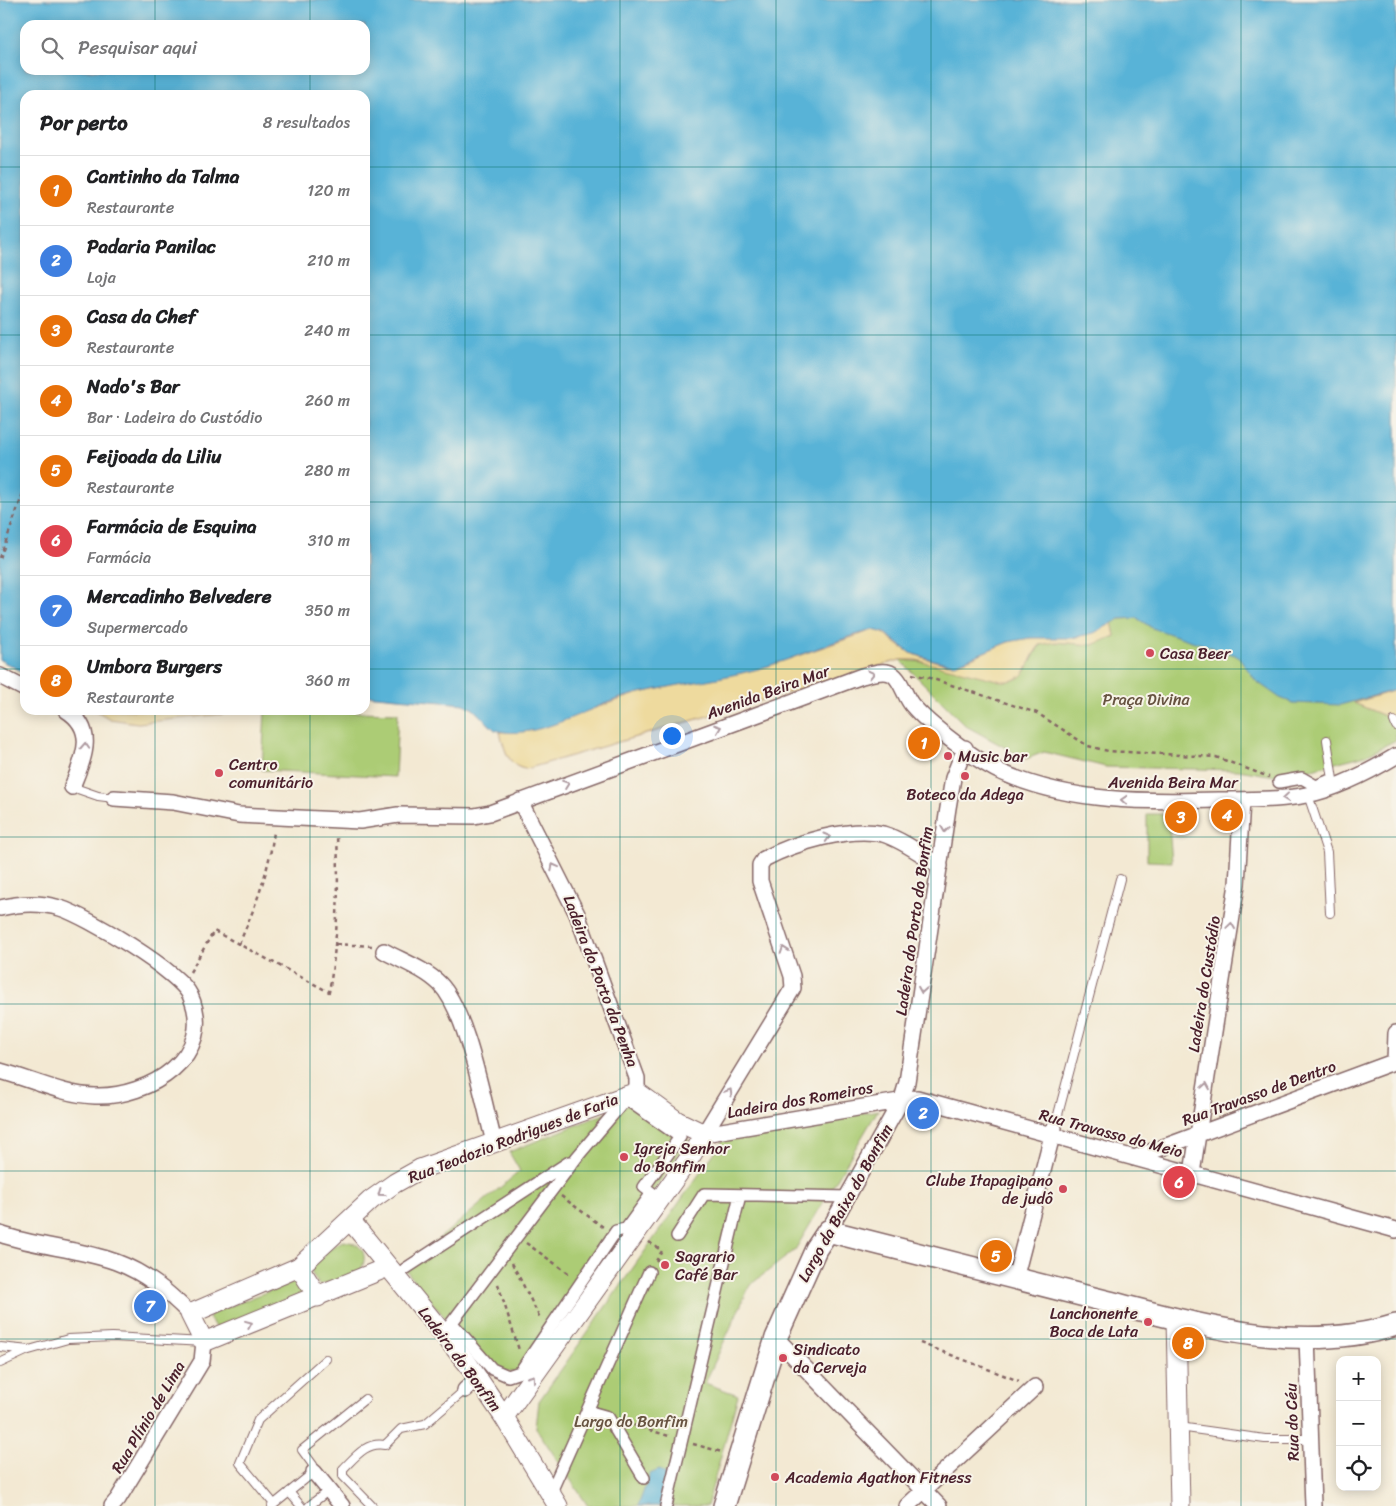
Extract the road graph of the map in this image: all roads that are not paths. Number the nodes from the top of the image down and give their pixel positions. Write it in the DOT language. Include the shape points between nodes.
graph roads {
  1 [pos="0,676"];
  2 [pos="20,686"];
  3 [pos="72,715"];
  4 [pos="1327,740"];
  5 [pos="965,748"];
  6 [pos="1396,752"];
  7 [pos="1396,756"];
  8 [pos="1279,782"];
  9 [pos="1334,786"];
  10 [pos="72,787"];
  11 [pos="1308,795"];
  12 [pos="114,798"];
  13 [pos="1242,800"];
  14 [pos="520,801"];
  15 [pos="940,866"];
  16 [pos="1120,879"];
  17 [pos="0,908"];
  18 [pos="1330,913"];
  19 [pos="384,951"];
  20 [pos="1396,1033"];
  21 [pos="1396,1061"];
  22 [pos="0,1071"];
  23 [pos="637,1092"];
  24 [pos="902,1100"];
  25 [pos="1053,1130"];
  26 [pos="704,1134"];
  27 [pos="1199,1134"];
  28 [pos="494,1142"];
  29 [pos="577,1157"];
  30 [pos="1134,1158"];
  31 [pos="1192,1172"];
  32 [pos="740,1195"];
  33 [pos="848,1197"];
  34 [pos="350,1220"];
  35 [pos="1396,1230"];
  36 [pos="828,1231"];
  37 [pos="0,1234"];
  38 [pos="677,1236"];
  39 [pos="299,1267"];
  40 [pos="396,1268"];
  41 [pos="649,1272"];
  42 [pos="1015,1278"];
  43 [pos="318,1297"];
  44 [pos="190,1314"];
  45 [pos="1176,1318"];
  46 [pos="1396,1325"];
  47 [pos="448,1328"];
  48 [pos="1306,1337"];
  49 [pos="776,1338"];
  50 [pos="204,1342"];
  51 [pos="0,1347"];
  52 [pos="28,1350"];
  53 [pos="326,1359"];
  54 [pos="0,1363"];
  55 [pos="471,1384"];
  56 [pos="1035,1388"];
  57 [pos="365,1399"];
  58 [pos="587,1411"];
  59 [pos="504,1417"];
  60 [pos="1179,1427"];
  61 [pos="1310,1439"];
  62 [pos="314,1472"];
  63 [pos="644,1478"];
  64 [pos="329,1490"];
  65 [pos="924,1491"];
  66 [pos="289,1492"];
  67 [pos="554,1500"];
  68 [pos="272,1505"];
  69 [pos="112,1506"];
  70 [pos="301,1506"];
  71 [pos="309,1506"];
  72 [pos="342,1506"];
  73 [pos="372,1506"];
  74 [pos="666,1506"];
  75 [pos="724,1506"];
  76 [pos="907,1506"];
  77 [pos="940,1506"];
  78 [pos="1180,1506"];
  79 [pos="1313,1506"];
  1 -- 2 [label="street"];
  10 -- 3 [label="street, one-way" via="83,759 85,735 82,724"];
  4 -- 9 [label="lane"];
  13 -- 5 [label="street, Avenida Beira Mar, one-way" via="1145,802 1096,799 1050,789 1002,772"];
  14 -- 5 [label="street, Avenida Beira Mar, one-way" via="862,676 884,672 896,678 921,715"];
  5 -- 15 [label="street, Ladeira do Porto do Bonfim, one-way" via="954,778"];
  6 -- 8 [label="street" via="1375,764 1316,786 1302,778"];
  7 -- 9 [label="street, Avenida Beira Mar"];
  9 -- 11 [label="street, Avenida Beira Mar"];
  10 -- 12 [label="lane"];
  11 -- 13 [label="street, Avenida Beira Mar, one-way"];
  11 -- 18 [label="lane" via="1327,852"];
  12 -- 14 [label="street, Avenida Beira Mar" via="173,802 239,815 360,821 413,815 474,816"];
  27 -- 13 [label="street, Ladeira do Custódio, one-way" via="1237,884"];
  23 -- 14 [label="street, Ladeira do Porto da Penha, one-way" via="637,1078 583,929"];
  15 -- 24 [label="street, Ladeira do Porto do Bonfim, one-way"];
  26 -- 15 [label="street, one-way" via="793,988 792,976 760,881 760,865 764,859 829,835 868,832 884,834 899,841"];
  16 -- 25 [label="lane"];
  17 -- 22 [label="street" via="35,903 60,908 157,962 183,984 190,995 196,1026 193,1043 184,1060 145,1087 119,1094 95,1096 68,1092"];
  19 -- 28 [label="street" via="424,972 440,984 451,999 461,1019"];
  20 -- 21 [label="street"];
  21 -- 27 [label="street, Rua Travasso de Dentro"];
  23 -- 26 [label="street" via="677,1122"];
  23 -- 28 [label="street, Rua Teodozio Rodrigues de Faria"];
  24 -- 25 [label="street, Rua Travasso do Meio" via="917,1098"];
  24 -- 26 [label="street, Ladeira dos Romeiros"];
  24 -- 33 [label="street, Largo da Baixa do Bonfim"];
  25 -- 30 [label="street, Rua Travasso do Meio"];
  25 -- 42 [label="street"];
  59 -- 26 [label="street, one-way" via="686,1164"];
  27 -- 30 [label="street, Rua Travasso de Dentro"];
  27 -- 31 [label="street, Ladeira do Custódio"];
  28 -- 34 [label="street, Rua Teodozio Rodrigues de Faria, one-way" via="412,1174 371,1200"];
  29 -- 40 [label="street"];
  29 -- 47 [label="street" via="494,1273"];
  29 -- 47 [label="street" via="626,1100 680,1137 644,1187 652,1193 626,1229 616,1231 520,1372 508,1376 492,1369"];
  30 -- 31 [label="street, Rua Travasso do Meio"];
  31 -- 35 [label="street, Rua Travasso do Meio"];
  32 -- 33 [label="street"];
  32 -- 38 [label="street" via="704,1194"];
  32 -- 74 [label="street"];
  33 -- 36 [label="street, Largo da Baixa do Bonfim"];
  34 -- 39 [label="street, Rua Teodozio Rodrigues de Faria"];
  34 -- 40 [label="street, Ladeira do Bonfim"];
  36 -- 42 [label="main road"];
  36 -- 49 [label="main road, Largo da Baixa do Bonfim" via="816,1249"];
  37 -- 44 [label="street" via="116,1262 167,1290"];
  39 -- 43 [label="street"];
  39 -- 44 [label="street, Rua Teodozio Rodrigues de Faria"];
  40 -- 43 [label="street"];
  40 -- 47 [label="street, Ladeira do Bonfim"];
  41 -- 58 [label="street"];
  42 -- 45 [label="main road"];
  50 -- 43 [label="street, one-way"];
  44 -- 50 [label="street"];
  45 -- 48 [label="main road" via="1233,1331"];
  45 -- 60 [label="street"];
  46 -- 48 [label="main road" via="1344,1336"];
  47 -- 55 [label="street, Ladeira do Bonfim"];
  48 -- 61 [label="street, Rua do Céu"];
  49 -- 65 [label="street"];
  49 -- 75 [label="main road, Largo da Baixa do Bonfim"];
  50 -- 52 [label="lane" via="112,1337 68,1339"];
  50 -- 69 [label="street, Rua Plínio de Lima" via="202,1361"];
  51 -- 52 [label="lane"];
  52 -- 54 [label="lane"];
  53 -- 68 [label="lane" via="258,1420 240,1464"];
  55 -- 59 [label="street, Ladeira do Bonfim"];
  55 -- 73 [label="lane" via="424,1424 402,1429 385,1445 375,1444 362,1451 343,1469 343,1476"];
  56 -- 65 [label="street"];
  57 -- 62 [label="lane" via="302,1450"];
  58 -- 63 [label="street" via="608,1417"];
  58 -- 67 [label="street"];
  59 -- 67 [label="street, Ladeira do Bonfim"];
  60 -- 61 [label="lane" via="1265,1438"];
  60 -- 78 [label="street"];
  61 -- 79 [label="street, Rua do Céu"];
  62 -- 64 [label="street"];
  62 -- 66 [label="lane"];
  64 -- 71 [label="lane"];
  64 -- 72 [label="street"];
  65 -- 76 [label="street"];
  65 -- 77 [label="street"];
  66 -- 68 [label="lane"];
  66 -- 70 [label="lane"];
}
